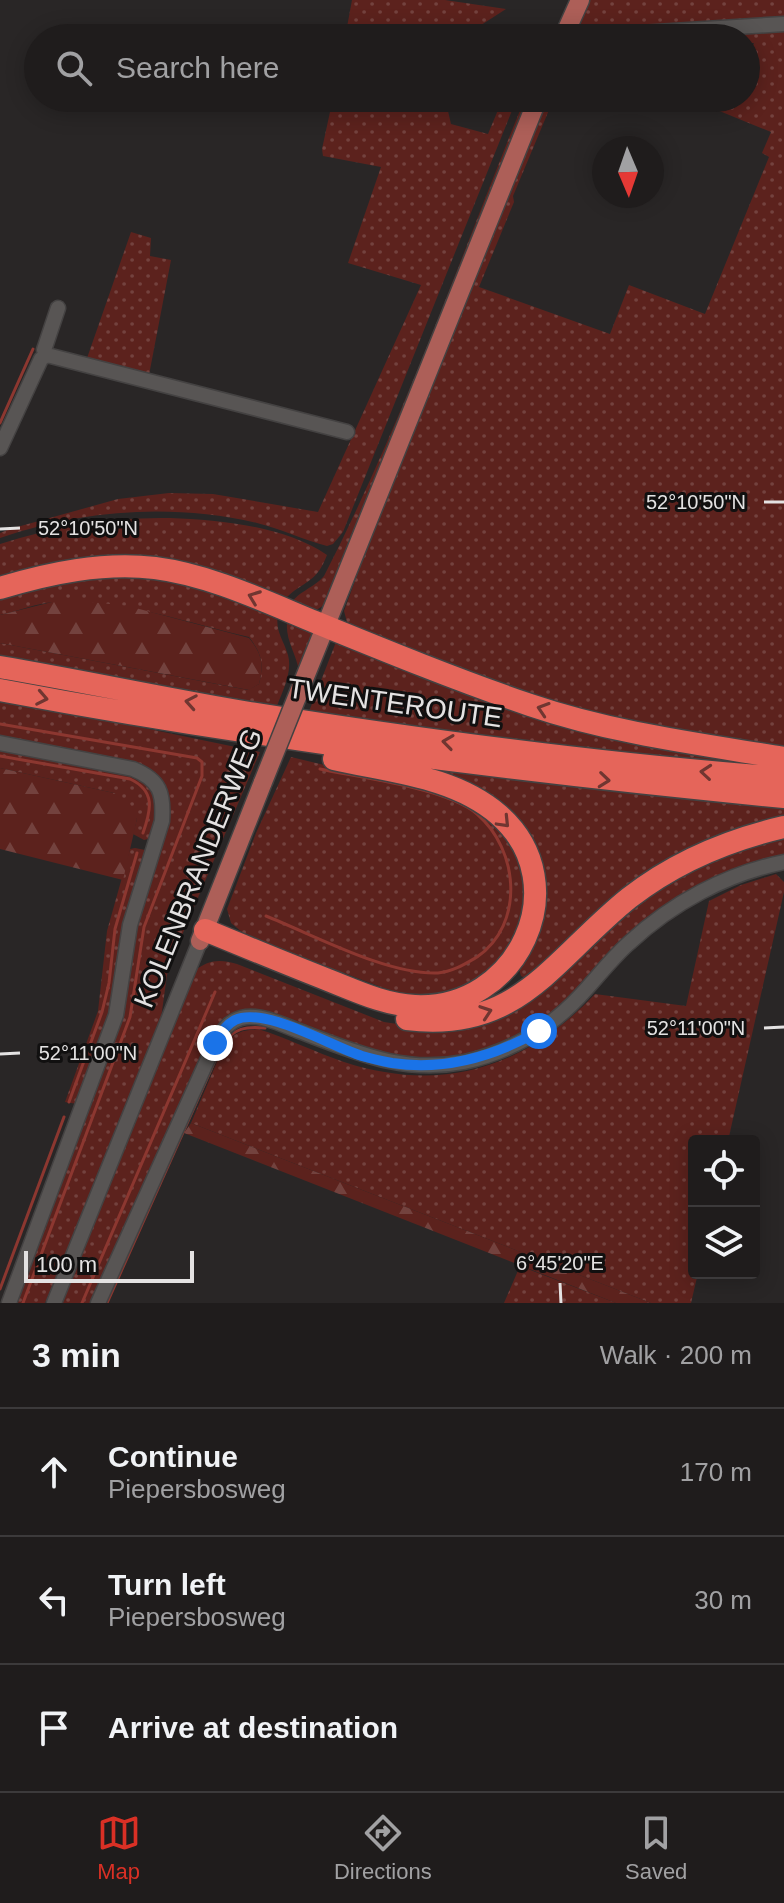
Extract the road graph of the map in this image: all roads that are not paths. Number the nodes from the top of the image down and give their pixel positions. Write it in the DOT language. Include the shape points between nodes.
graph roads {
  1 [pos="580,0"];
  2 [pos="569,24"];
  3 [pos="784,24"];
  4 [pos="760,26"];
  5 [pos="532,112"];
  6 [pos="58,308"];
  7 [pos="47,355"];
  8 [pos="347,432"];
  9 [pos="0,448"];
  10 [pos="0,588"];
  11 [pos="326,626"];
  12 [pos="0,667"];
  13 [pos="0,690"];
  14 [pos="249,734"];
  15 [pos="0,743"];
  16 [pos="784,758"];
  17 [pos="784,778"];
  18 [pos="784,797"];
  19 [pos="784,827"];
  20 [pos="784,862"];
  21 [pos="202,935"];
  22 [pos="9,1303"];
  23 [pos="54,1303"];
  24 [pos="98,1303"];
  1 -- 2 [label="main road"];
  3 -- 4 [label="street"];
  5 -- 11 [label="main road, KOLENBRANDERWEG"];
  6 -- 7 [label="street" via="44,350"];
  7 -- 8 [label="street"];
  7 -- 9 [label="street"];
  11 -- 10 [label="highway, one-way" via="216,583 155,568 97,567"];
  16 -- 11 [label="highway, one-way" via="563,716"];
  11 -- 21 [label="main road, KOLENBRANDERWEG, bridge"];
  17 -- 12 [label="highway, TWENTEROUTE, one-way" via="348,728"];
  13 -- 14 [label="highway, TWENTEROUTE, one-way"];
  14 -- 18 [label="highway, TWENTEROUTE, one-way" via="585,778"];
  14 -- 21 [label="highway, one-way" via="429,780 485,804 511,827 525,850 534,882 532,919 514,961 491,984 462,1000 430,1006 377,999"];
  15 -- 22 [label="street" via="149,775 163,806 130,925 116,1015"];
  21 -- 19 [label="highway, one-way" via="385,1013 426,1021 462,1019 520,996 631,897 669,871 714,849"];
  20 -- 24 [label="street" via="740,875 678,905 627,944 560,1015 490,1055 442,1065 393,1063 268,1020 235,1020 215,1043"];
  21 -- 23 [label="street, KOLENBRANDERWEG"];
}
